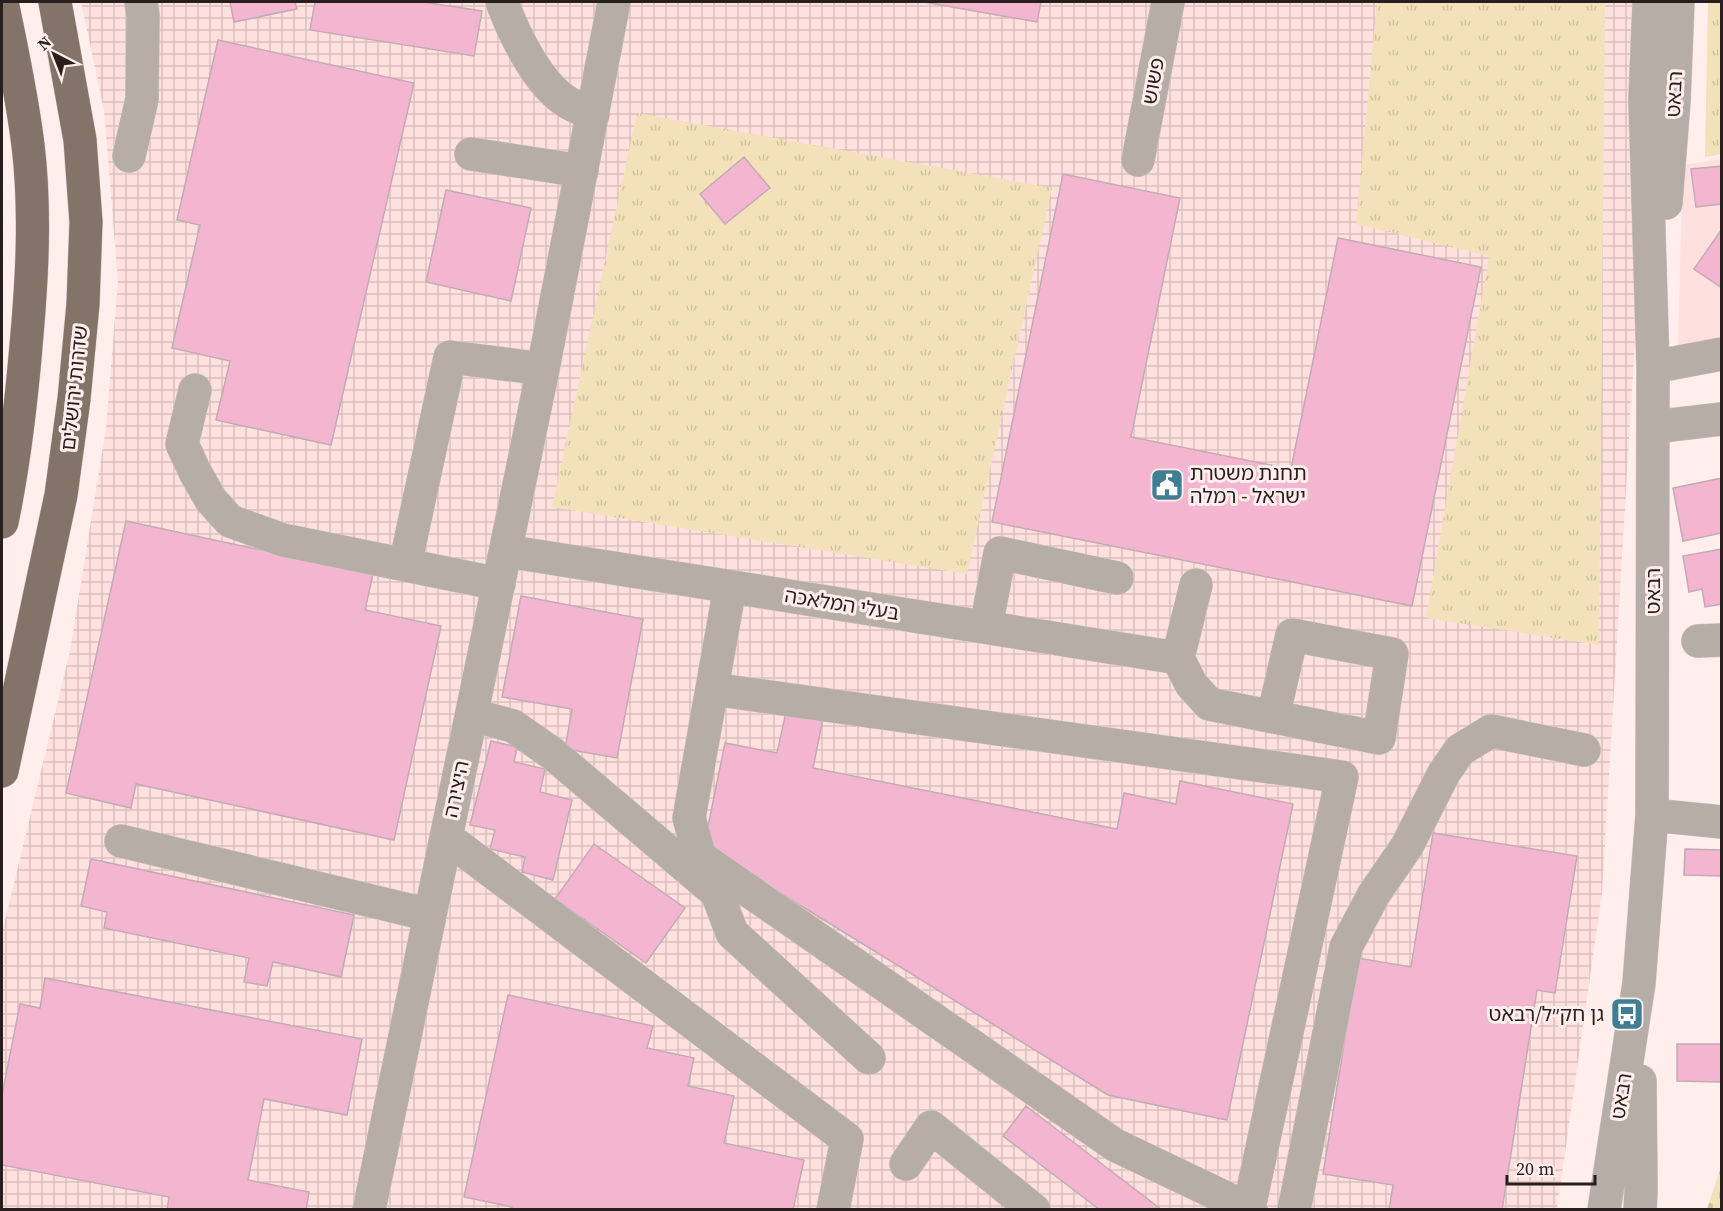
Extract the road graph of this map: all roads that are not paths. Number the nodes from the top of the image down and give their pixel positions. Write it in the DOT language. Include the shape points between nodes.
graph roads {
  1 [pos="2,2"];
  2 [pos="56,2"];
  3 [pos="141,2"];
  4 [pos="502,2"];
  5 [pos="614,2"];
  6 [pos="1168,2"];
  7 [pos="1649,2"];
  8 [pos="1678,2"];
  9 [pos="592,114"];
  10 [pos="471,154"];
  11 [pos="129,156"];
  12 [pos="1138,160"];
  13 [pos="582,171"];
  14 [pos="1722,354"];
  15 [pos="1653,367"];
  16 [pos="543,369"];
  17 [pos="195,390"];
  18 [pos="1722,419"];
  19 [pos="1653,427"];
  20 [pos="2,522"];
  21 [pos="506,551"];
  22 [pos="405,565"];
  23 [pos="1117,579"];
  24 [pos="499,584"];
  25 [pos="1196,585"];
  26 [pos="730,587"];
  27 [pos="986,627"];
  28 [pos="1178,658"];
  29 [pos="712,689"];
  30 [pos="472,715"];
  31 [pos="1273,717"];
  32 [pos="1584,750"];
  33 [pos="2,771"];
  34 [pos="1652,815"];
  35 [pos="1722,822"];
  36 [pos="446,837"];
  37 [pos="121,841"];
  38 [pos="430,915"];
  39 [pos="1639,983"];
  40 [pos="869,1058"];
  41 [pos="906,1164"];
  42 [pos="369,1209"];
  43 [pos="833,1209"];
  44 [pos="1034,1209"];
  45 [pos="1250,1209"];
  46 [pos="1294,1209"];
  47 [pos="1604,1209"];
  48 [pos="1640,1209"];
  1 -- 20 [label="main road" via="28,146 33,223 22,393"];
  2 -- 33 [label="main road, שדרות ירושלים" via="80,140 86,222 83,304 61,495"];
  3 -- 11 [label="street" via="142,99"];
  4 -- 9 [label="street" via="514,33 544,81 566,101"];
  5 -- 9 [label="street, היצירה"];
  6 -- 12 [label="street, פשוש"];
  7 -- 15 [label="street, רבאט" via="1645,99"];
  8 -- 15 [label="street, רבאט"];
  9 -- 13 [label="street, היצירה"];
  10 -- 13 [label="street"];
  13 -- 16 [label="street, היצירה"];
  14 -- 15 [label="street"];
  15 -- 19 [label="street, רבאט"];
  16 -- 21 [label="street, היצירה"];
  16 -- 22 [label="street" via="450,357"];
  17 -- 22 [label="street" via="182,444 211,500 230,521 284,540"];
  18 -- 19 [label="street"];
  19 -- 34 [label="street, רבאט"];
  21 -- 24 [label="street, היצירה"];
  21 -- 26 [label="street, בעלי המלאכה"];
  22 -- 24 [label="street"];
  23 -- 27 [label="street" via="1000,553"];
  24 -- 30 [label="street, היצירה"];
  25 -- 28 [label="street"];
  26 -- 27 [label="street, בעלי המלאכה"];
  26 -- 29 [label="street"];
  27 -- 28 [label="street, בעלי המלאכה"];
  28 -- 31 [label="street" via="1191,684 1209,704"];
  29 -- 45 [label="street" via="689,818 700,857 1115,1146"];
  29 -- 45 [label="street" via="1342,777"];
  30 -- 36 [label="street, היצירה"];
  30 -- 40 [label="street" via="513,726 553,754 717,893 732,933"];
  32 -- 46 [label="street" via="1491,731 1460,750 1444,773 1407,846 1374,894 1346,947"];
  34 -- 35 [label="street"];
  34 -- 39 [label="street, רבאט"];
  36 -- 38 [label="street, היצירה"];
  36 -- 43 [label="street" via="847,1139"];
  37 -- 38 [label="street"];
  38 -- 42 [label="street, היצירה"];
  39 -- 47 [label="street, רבאט"];
  39 -- 48 [label="street, רבאט"];
  41 -- 44 [label="street" via="931,1127"];
}
